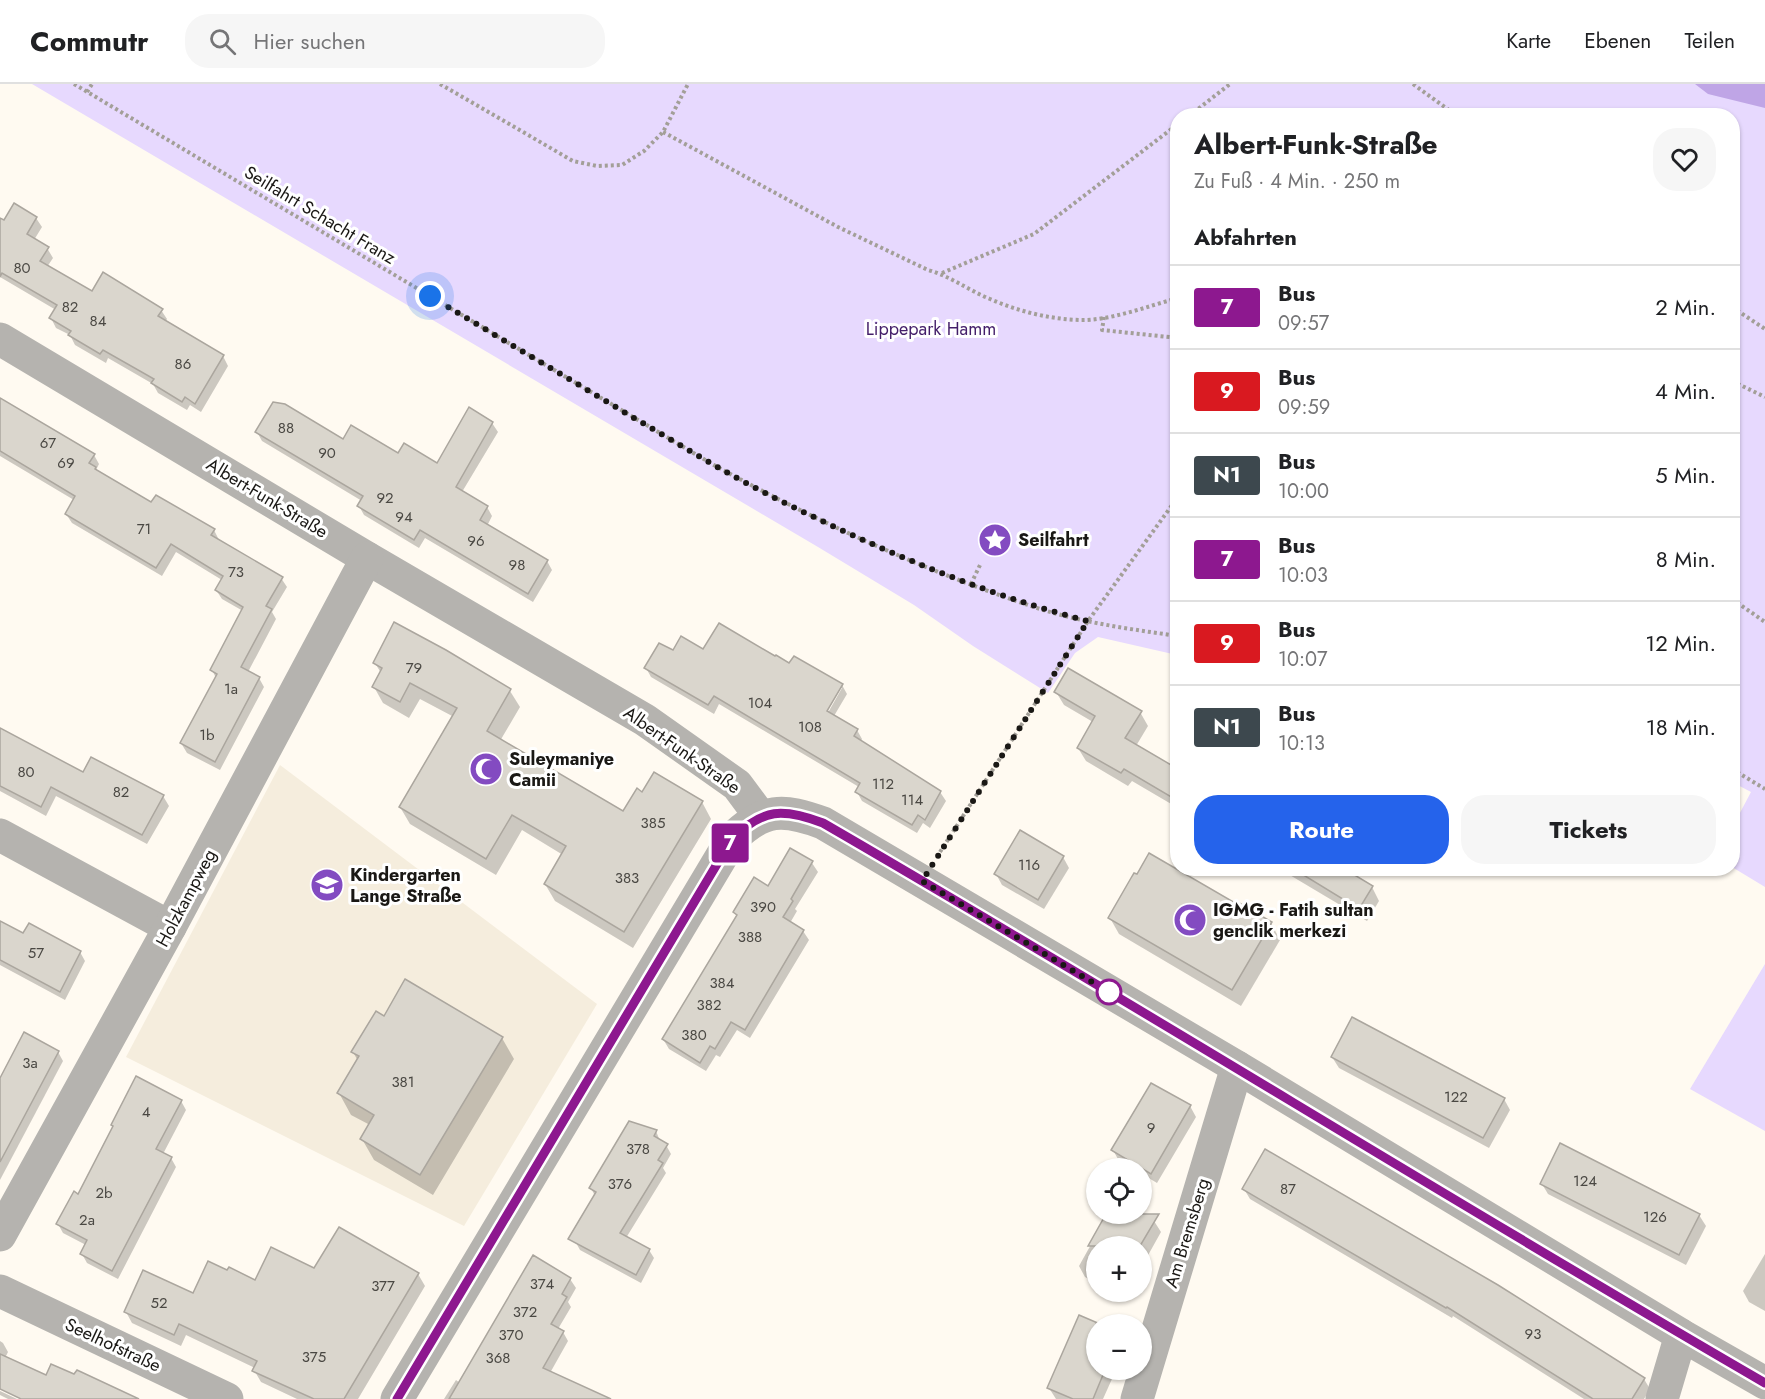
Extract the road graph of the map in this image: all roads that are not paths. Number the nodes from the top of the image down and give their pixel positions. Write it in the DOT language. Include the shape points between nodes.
graph roads {
  1 [pos="0,339"];
  2 [pos="367,558"];
  3 [pos="760,816"];
  4 [pos="0,835"];
  5 [pos="170,927"];
  6 [pos="1237,1067"];
  7 [pos="0,1235"];
  8 [pos="0,1291"];
  9 [pos="1682,1335"];
  10 [pos="1765,1383"];
  11 [pos="227,1399"];
  12 [pos="397,1399"];
  13 [pos="1137,1399"];
  14 [pos="1662,1399"];
  1 -- 2 [label="street, Albert-Funk-Straße"];
  2 -- 3 [label="street, Albert-Funk-Straße" via="645,720 737,785"];
  2 -- 5 [label="street, Holzkampweg"];
  3 -- 6 [label="street" via="789,813 823,823"];
  3 -- 12 [label="street" via="732,839"];
  4 -- 5 [label="street"];
  5 -- 7 [label="street, Holzkampweg"];
  6 -- 9 [label="street"];
  6 -- 13 [label="street, Am Bremsberg"];
  8 -- 11 [label="street, Seelhofstraße"];
  9 -- 10 [label="street"];
  9 -- 14 [label="street"];
}
